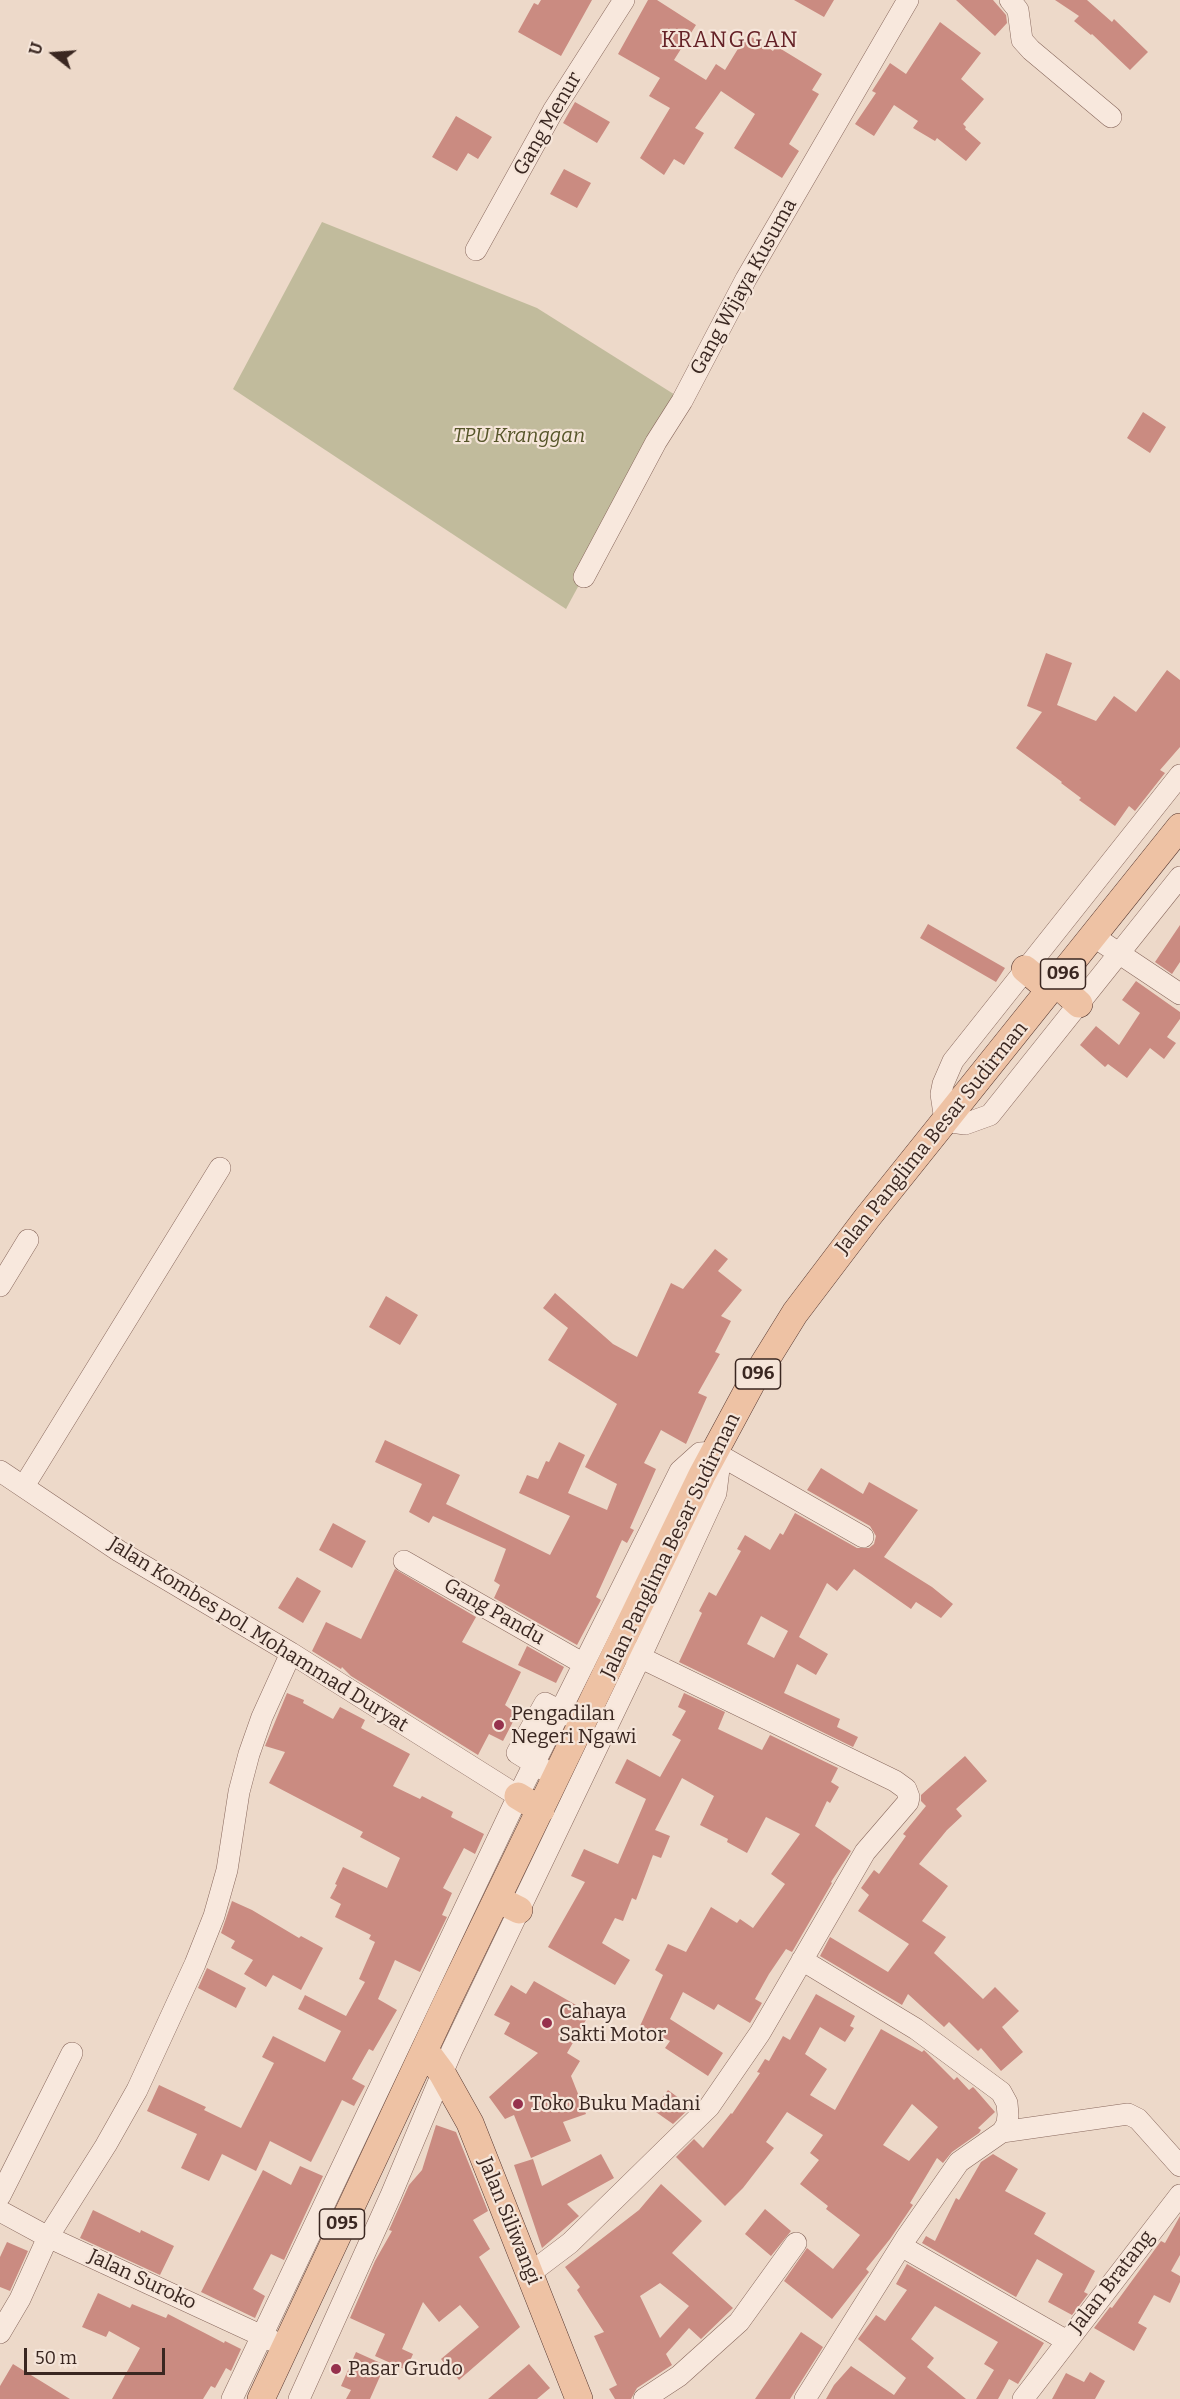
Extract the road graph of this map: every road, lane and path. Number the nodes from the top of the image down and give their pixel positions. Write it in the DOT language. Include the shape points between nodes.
graph roads {
  1 [pos="624,0"];
  2 [pos="908,0"];
  3 [pos="1010,0"];
  4 [pos="1111,117"];
  5 [pos="476,250"];
  6 [pos="584,577"];
  7 [pos="1180,775"];
  8 [pos="1180,827"];
  9 [pos="1180,877"];
  10 [pos="1093,936"];
  11 [pos="1119,954"];
  12 [pos="1025,969"];
  13 [pos="1053,986"];
  14 [pos="1180,994"];
  15 [pos="1078,1004"];
  16 [pos="945,1121"];
  17 [pos="220,1168"];
  18 [pos="28,1240"];
  19 [pos="0,1286"];
  20 [pos="714,1452"];
  21 [pos="0,1471"];
  22 [pos="24,1486"];
  23 [pos="863,1537"];
  24 [pos="404,1561"];
  25 [pos="647,1563"];
  26 [pos="291,1653"];
  27 [pos="630,1653"];
  28 [pos="584,1664"];
  29 [pos="572,1717"];
  30 [pos="546,1771"];
  31 [pos="530,1803"];
  32 [pos="508,1905"];
  33 [pos="802,1960"];
  34 [pos="425,2050"];
  35 [pos="72,2053"];
  36 [pos="442,2073"];
  37 [pos="1002,2132"];
  38 [pos="1180,2166"];
  39 [pos="1180,2195"];
  40 [pos="0,2196"];
  41 [pos="0,2211"];
  42 [pos="48,2237"];
  43 [pos="796,2243"];
  44 [pos="901,2246"];
  45 [pos="529,2274"];
  46 [pos="0,2333"];
  47 [pos="260,2335"];
  48 [pos="1067,2341"];
  49 [pos="285,2347"];
  50 [pos="232,2399"];
  51 [pos="261,2399"];
  52 [pos="299,2399"];
  53 [pos="579,2399"];
  54 [pos="644,2399"];
  55 [pos="805,2399"];
  56 [pos="1023,2399"];
  1 -- 5 [label="street, Gang Menur" via="554,111"];
  2 -- 6 [label="street, Gang Wijaya Kusuma" via="746,279"];
  3 -- 4 [label="street" via="1018,10 1022,40"];
  7 -- 12 [label="street"];
  8 -- 10 [label="main road, Jalan Panglima Besar Sudirman / 096"];
  9 -- 11 [label="street"];
  10 -- 11 [label="street"];
  10 -- 13 [label="main road, Jalan Panglima Besar Sudirman / 096"];
  11 -- 14 [label="street"];
  11 -- 15 [label="street"];
  12 -- 13 [label="main road"];
  12 -- 16 [label="street" via="953,1060 941,1094"];
  13 -- 15 [label="main road"];
  13 -- 16 [label="main road, Jalan Panglima Besar Sudirman / 096"];
  15 -- 16 [label="street" via="990,1115 964,1124"];
  16 -- 20 [label="main road, Jalan Panglima Besar Sudirman / 096" via="806,1299"];
  17 -- 22 [label="street"];
  18 -- 19 [label="street"];
  20 -- 23 [label="street"];
  20 -- 25 [label="main road, Jalan Panglima Besar Sudirman / 096"];
  20 -- 27 [label="street" via="720,1461 716,1493"];
  21 -- 22 [label="street, Jalan Kombes pol. Mohammad Duryat"];
  22 -- 26 [label="street, Jalan Kombes pol. Mohammad Duryat" via="119,1551"];
  24 -- 28 [label="street, Gang Pandu"];
  25 -- 27 [label="main road, Jalan Panglima Besar Sudirman / 096"];
  25 -- 28 [label="street"];
  26 -- 31 [label="street, Jalan Kombes pol. Mohammad Duryat"];
  26 -- 42 [label="street" via="249,1754 227,1870 195,1964 137,2090"];
  27 -- 29 [label="main road, Jalan Panglima Besar Sudirman / 096"];
  27 -- 32 [label="street"];
  27 -- 33 [label="street" via="895,1781 908,1792 908,1802 865,1852"];
  28 -- 29 [label="street"];
  29 -- 30 [label="main road, Jalan Panglima Besar Sudirman / 096"];
  29 -- 30 [label="street" via="545,1703 517,1753"];
  30 -- 31 [label="main road, Jalan Panglima Besar Sudirman / 096"];
  31 -- 32 [label="main road, Jalan Panglima Besar Sudirman / 096"];
  31 -- 47 [label="street"];
  32 -- 34 [label="main road, Jalan Panglima Besar Sudirman / 096"];
  32 -- 36 [label="street"];
  33 -- 37 [label="street" via="916,2029 1001,2092 1008,2115"];
  33 -- 45 [label="street" via="760,2033 709,2107 570,2242"];
  34 -- 36 [label="main road, Jalan Siliwangi"];
  34 -- 49 [label="main road, 095"];
  35 -- 40 [label="street"];
  36 -- 45 [label="main road, Jalan Siliwangi" via="470,2123"];
  36 -- 52 [label="street"];
  37 -- 38 [label="street" via="1128,2114 1138,2119"];
  37 -- 44 [label="street" via="959,2162"];
  39 -- 48 [label="street, Jalan Bratang"];
  41 -- 42 [label="street, Jalan Suroko"];
  42 -- 46 [label="street"];
  42 -- 47 [label="street, Jalan Suroko"];
  43 -- 54 [label="street" via="738,2322 679,2376"];
  44 -- 48 [label="street"];
  44 -- 55 [label="street"];
  45 -- 53 [label="main road, Jalan Siliwangi"];
  47 -- 49 [label="street, Jalan Suroko"];
  47 -- 50 [label="street"];
  48 -- 56 [label="street, Jalan Bratang"];
  49 -- 51 [label="main road, 095"];
}
